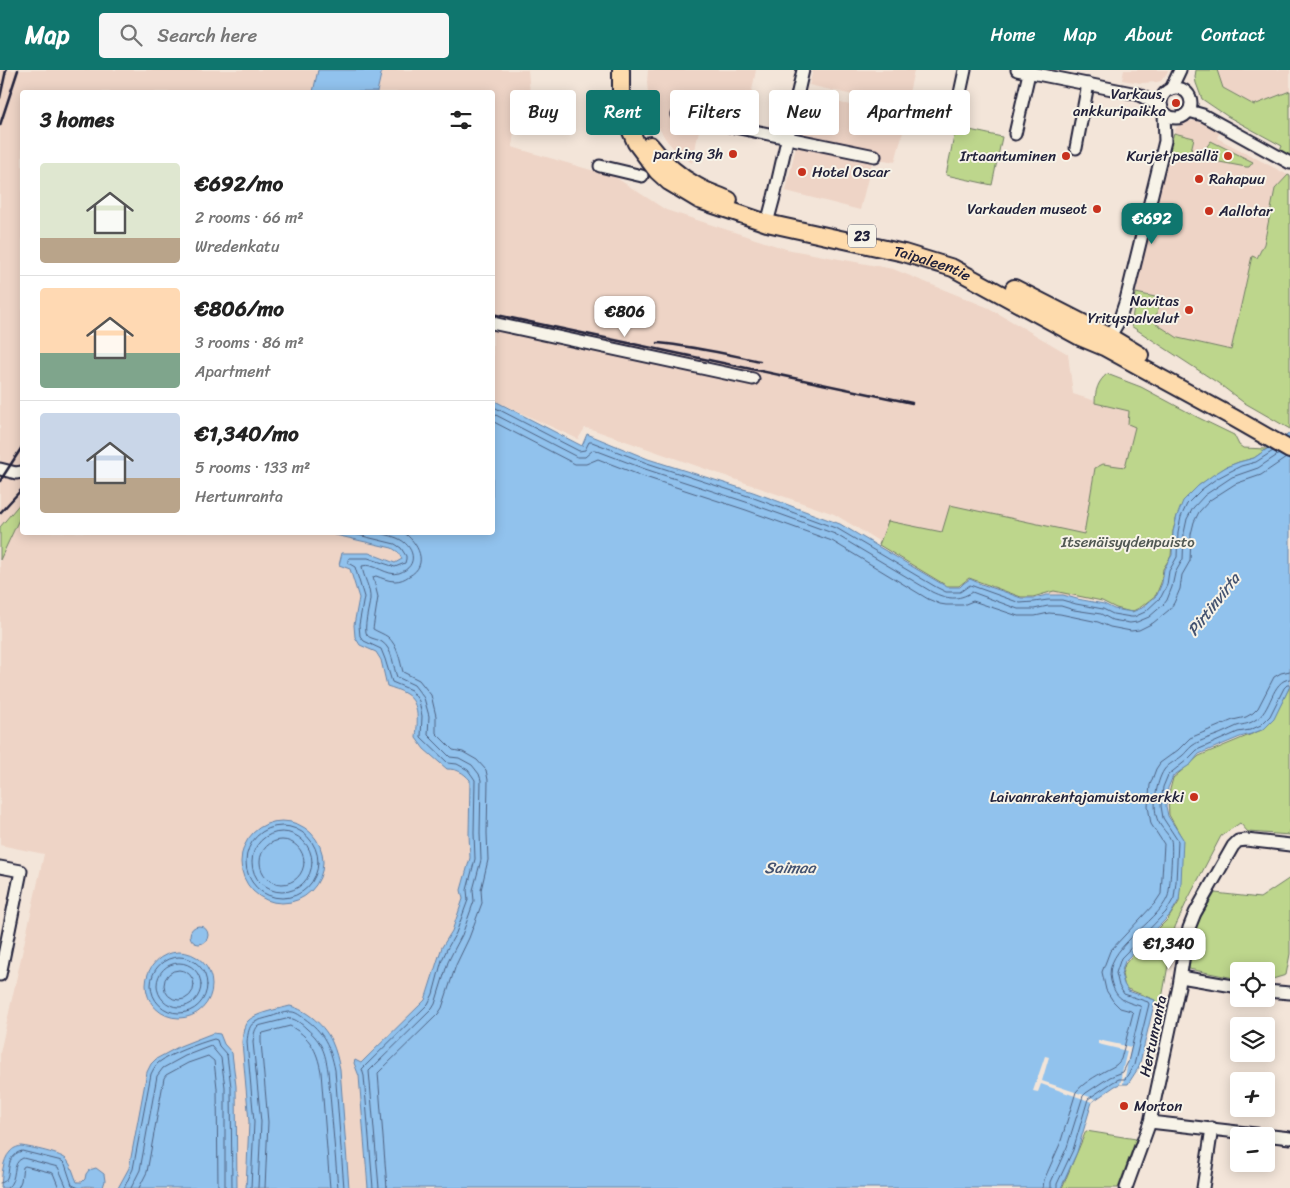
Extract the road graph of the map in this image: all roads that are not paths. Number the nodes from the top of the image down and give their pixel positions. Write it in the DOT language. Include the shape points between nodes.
graph roads {
  1 [pos="621,70"];
  2 [pos="632,70"];
  3 [pos="802,70"];
  4 [pos="965,70"];
  5 [pos="1017,70"];
  6 [pos="1181,70"];
  7 [pos="1029,73"];
  8 [pos="1088,84"];
  9 [pos="961,90"];
  10 [pos="1173,90"];
  11 [pos="1137,94"];
  12 [pos="1163,110"];
  13 [pos="1185,114"];
  14 [pos="759,132"];
  15 [pos="1015,134"];
  16 [pos="787,138"];
  17 [pos="1165,141"];
  18 [pos="1076,148"];
  19 [pos="875,156"];
  20 [pos="1290,162"];
  21 [pos="600,166"];
  22 [pos="642,176"];
  23 [pos="768,218"];
  24 [pos="495,324"];
  25 [pos="1107,342"];
  26 [pos="753,379"];
  27 [pos="1236,414"];
  28 [pos="1290,440"];
  29 [pos="1290,450"];
  30 [pos="0,469"];
  31 [pos="20,472"];
  32 [pos="1290,845"];
  33 [pos="0,867"];
  34 [pos="0,975"];
  35 [pos="1181,977"];
  36 [pos="1230,985"];
  37 [pos="1275,992"];
  38 [pos="1290,993"];
  39 [pos="1150,1122"];
  40 [pos="1212,1128"];
  41 [pos="1290,1138"];
  42 [pos="1126,1188"];
  43 [pos="1203,1188"];
  1 -- 23 [label="highway, Taipaleentie / 23" via="624,115 636,143 657,171 699,200"];
  2 -- 23 [label="highway, Taipaleentie / 23" via="630,91 635,118 658,156 696,186"];
  3 -- 16 [label="street"];
  4 -- 9 [label="street"];
  5 -- 7 [label="street"];
  6 -- 10 [label="street"];
  7 -- 8 [label="street"];
  7 -- 15 [label="street"];
  8 -- 11 [label="street"];
  8 -- 18 [label="street"];
  10 -- 11 [label="street"];
  10 -- 12 [label="street" via="1162,99"];
  10 -- 13 [label="street" via="1186,92 1191,101"];
  11 -- 12 [label="street"];
  12 -- 13 [label="street" via="1172,118"];
  12 -- 17 [label="street"];
  13 -- 17 [label="street"];
  13 -- 20 [label="street" via="1203,115"];
  14 -- 16 [label="street"];
  16 -- 19 [label="street"];
  16 -- 23 [label="street"];
  17 -- 25 [label="street" via="1126,300"];
  21 -- 22 [label="street"];
  23 -- 25 [label="highway, Taipaleentie / 23" via="957,259"];
  24 -- 26 [label="street"];
  25 -- 27 [label="highway, Taipaleentie / 23"];
  27 -- 28 [label="highway, Taipaleentie / 23"];
  27 -- 29 [label="highway, Taipaleentie / 23"];
  30 -- 31 [label="street"];
  32 -- 35 [label="street, Hertunranta" via="1246,840 1232,846 1195,913 1186,941"];
  33 -- 34 [label="street" via="21,871"];
  35 -- 36 [label="street"];
  35 -- 39 [label="street, Hertunranta"];
  37 -- 38 [label="street"];
  39 -- 40 [label="street"];
  39 -- 42 [label="street, Hertunranta"];
  40 -- 41 [label="street"];
  40 -- 43 [label="street"];
}
